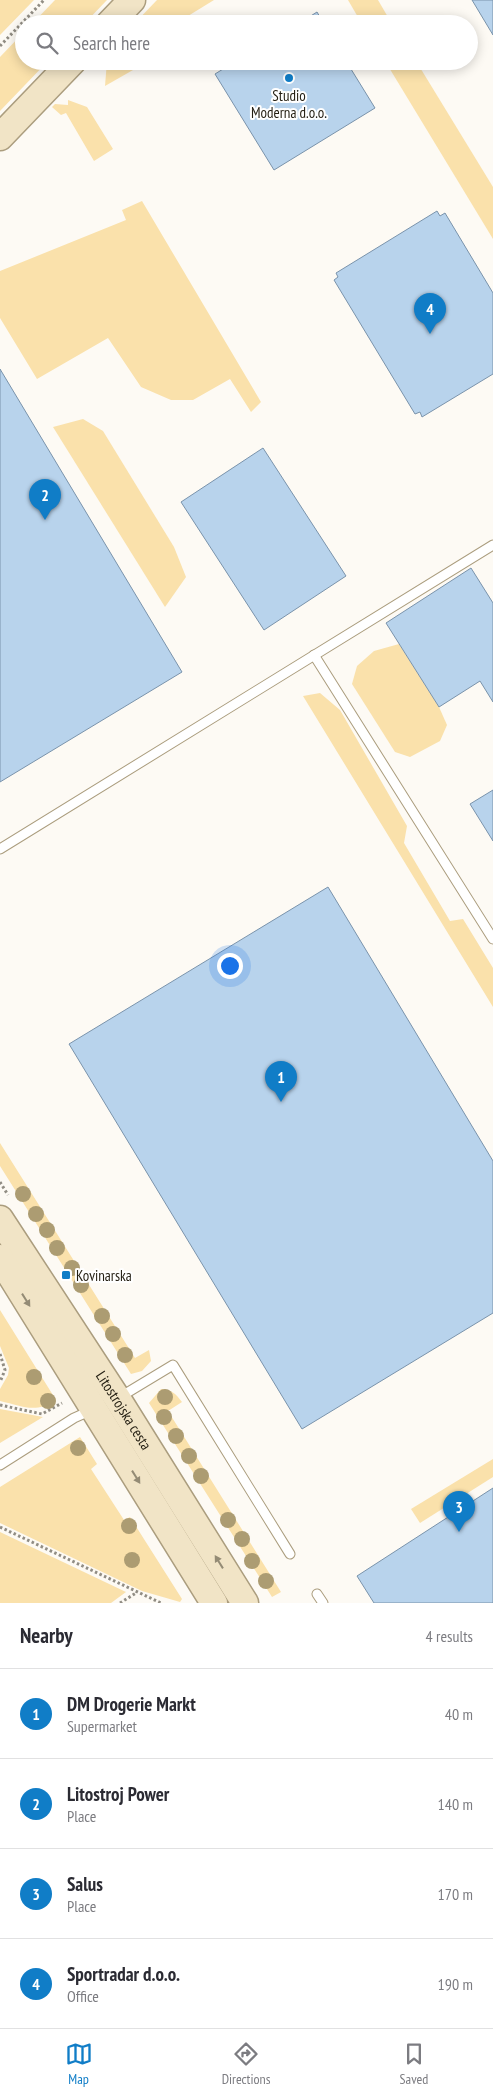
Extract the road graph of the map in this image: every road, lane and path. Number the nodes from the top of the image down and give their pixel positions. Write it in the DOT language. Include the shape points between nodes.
graph roads {
  1 [pos="44,0"];
  2 [pos="132,0"];
  3 [pos="30,15"];
  4 [pos="118,15"];
  5 [pos="15,30"];
  6 [pos="0,46"];
  7 [pos="64,70"];
  8 [pos="0,137"];
  9 [pos="493,545"];
  10 [pos="314,655"];
  11 [pos="0,849"];
  12 [pos="493,939"];
  13 [pos="0,1219"];
  14 [pos="0,1258"];
  15 [pos="0,1354"];
  16 [pos="0,1382"];
  17 [pos="64,1402"];
  18 [pos="106,1404"];
  19 [pos="0,1405"];
  20 [pos="0,1465"];
  21 [pos="0,1527"];
  22 [pos="290,1554"];
  23 [pos="136,1592"];
  24 [pos="317,1594"];
  25 [pos="120,1603"];
  26 [pos="161,1603"];
  27 [pos="214,1603"];
  28 [pos="245,1603"];
  29 [pos="323,1603"];
  1 -- 3 [label="path"];
  2 -- 4 [label="main road"];
  5 -- 6 [label="path"];
  7 -- 8 [label="main road"];
  9 -- 10 [label="lane"];
  10 -- 11 [label="lane"];
  10 -- 12 [label="lane"];
  13 -- 18 [label="main road, Litostrojska cesta"];
  14 -- 18 [label="main road, Litostrojska cesta, one-way"];
  15 -- 16 [label="path" via="5,1370"];
  17 -- 19 [label="path" via="42,1414"];
  18 -- 20 [label="lane" via="74,1418"];
  18 -- 22 [label="lane" via="173,1365"];
  18 -- 27 [label="main road, Litostrojska cesta, one-way"];
  28 -- 18 [label="main road, Litostrojska cesta, one-way"];
  21 -- 23 [label="path"];
  23 -- 25 [label="path"];
  23 -- 26 [label="path"];
  24 -- 29 [label="lane"];
}
